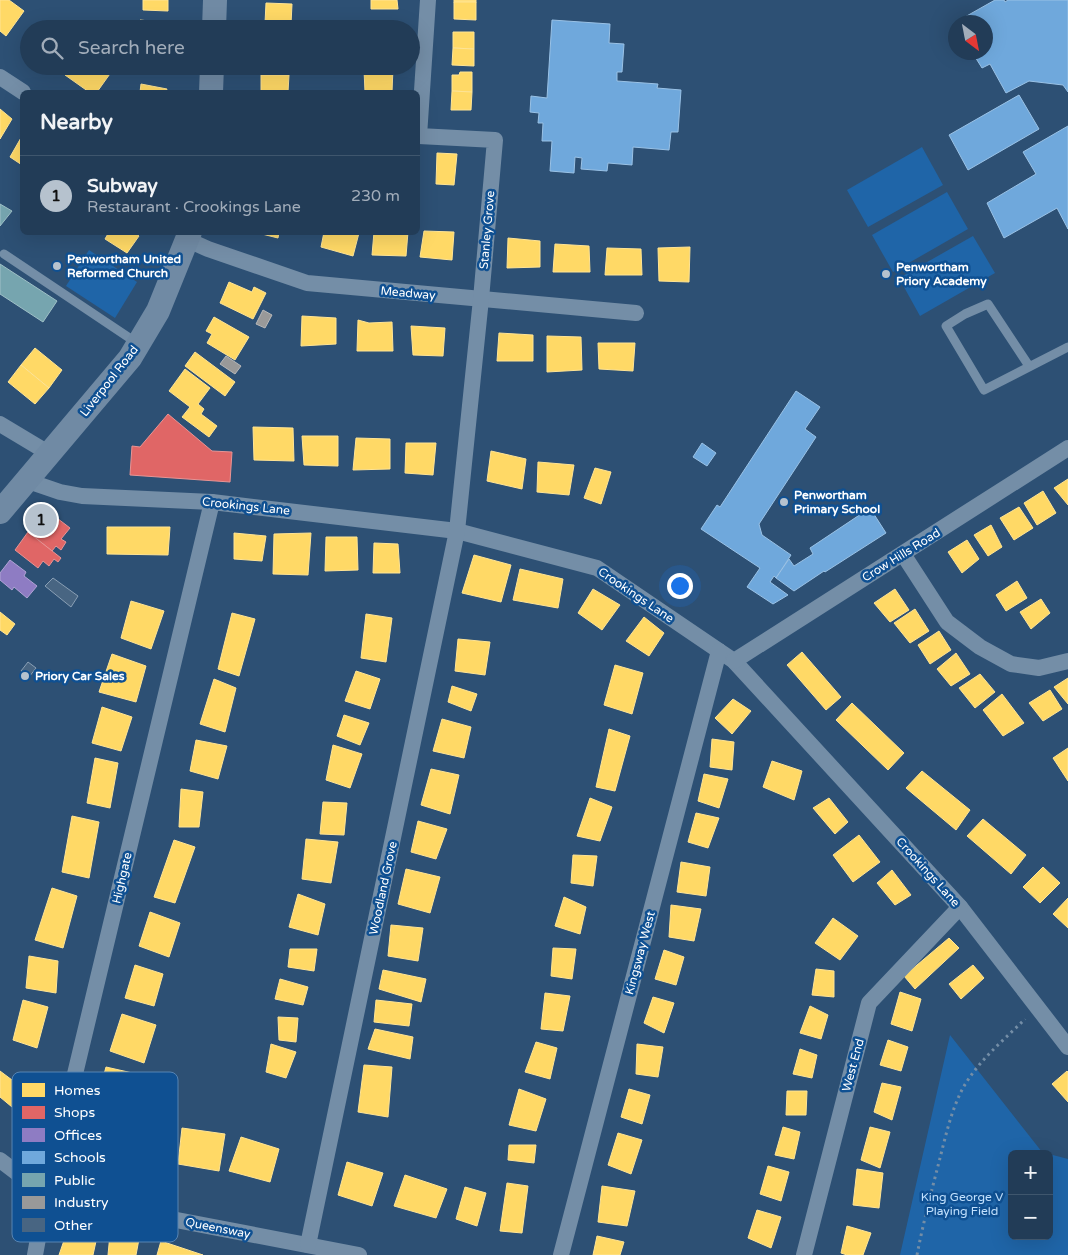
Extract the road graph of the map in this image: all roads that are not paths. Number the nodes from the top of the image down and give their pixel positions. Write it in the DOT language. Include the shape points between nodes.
graph roads {
  1 [pos="215,0"];
  2 [pos="428,0"];
  3 [pos="214,20"];
  4 [pos="212,75"];
  5 [pos="0,78"];
  6 [pos="211,90"];
  7 [pos="20,91"];
  8 [pos="420,121"];
  9 [pos="420,136"];
  10 [pos="189,236"];
  11 [pos="4,254"];
  12 [pos="481,299"];
  13 [pos="636,313"];
  14 [pos="139,345"];
  15 [pos="1068,347"];
  16 [pos="1029,366"];
  17 [pos="0,424"];
  18 [pos="1068,448"];
  19 [pos="50,454"];
  20 [pos="25,480"];
  21 [pos="212,502"];
  22 [pos="0,512"];
  23 [pos="457,531"];
  24 [pos="903,554"];
  25 [pos="720,651"];
  26 [pos="734,661"];
  27 [pos="1068,661"];
  28 [pos="960,907"];
  29 [pos="1068,1047"];
  30 [pos="75,1072"];
  31 [pos="0,1160"];
  32 [pos="12,1169"];
  33 [pos="178,1223"];
  34 [pos="37,1242"];
  35 [pos="307,1250"];
  36 [pos="35,1255"];
  37 [pos="359,1255"];
  38 [pos="561,1255"];
  39 [pos="804,1255"];
  1 -- 3 [label="street"];
  2 -- 8 [label="street, Stanley Grove"];
  4 -- 6 [label="street"];
  5 -- 7 [label="street"];
  9 -- 12 [label="street, Stanley Grove" via="495,140"];
  10 -- 12 [label="street, Meadway" via="208,250 307,284"];
  10 -- 14 [label="street, Liverpool Road" via="158,310"];
  11 -- 14 [label="lane"];
  12 -- 13 [label="street, Meadway"];
  12 -- 23 [label="street, Stanley Grove"];
  14 -- 19 [label="street, Liverpool Road"];
  15 -- 16 [label="lane"];
  16 -- 16 [label="lane" via="984,390 946,326 988,304"];
  17 -- 19 [label="street"];
  18 -- 24 [label="street, Crow Hills Road"];
  19 -- 20 [label="street, Liverpool Road"];
  20 -- 21 [label="street, Crookings Lane" via="82,496"];
  20 -- 22 [label="street, Liverpool Road"];
  21 -- 23 [label="street, Crookings Lane"];
  21 -- 30 [label="street, Highgate"];
  23 -- 25 [label="street, Crookings Lane" via="597,568"];
  23 -- 35 [label="street, Woodland Grove"];
  24 -- 26 [label="street, Crow Hills Road"];
  24 -- 27 [label="street" via="947,622 980,647 1011,664 1039,668"];
  25 -- 26 [label="street, Crookings Lane"];
  25 -- 38 [label="street, Kingsway West"];
  26 -- 28 [label="street, Crookings Lane"];
  28 -- 29 [label="street, Crookings Lane"];
  28 -- 39 [label="street, West End" via="869,1004"];
  31 -- 32 [label="street, Queensway"];
  33 -- 35 [label="street, Queensway"];
  34 -- 36 [label="street, Highgate"];
  35 -- 37 [label="street, Queensway"];
}
